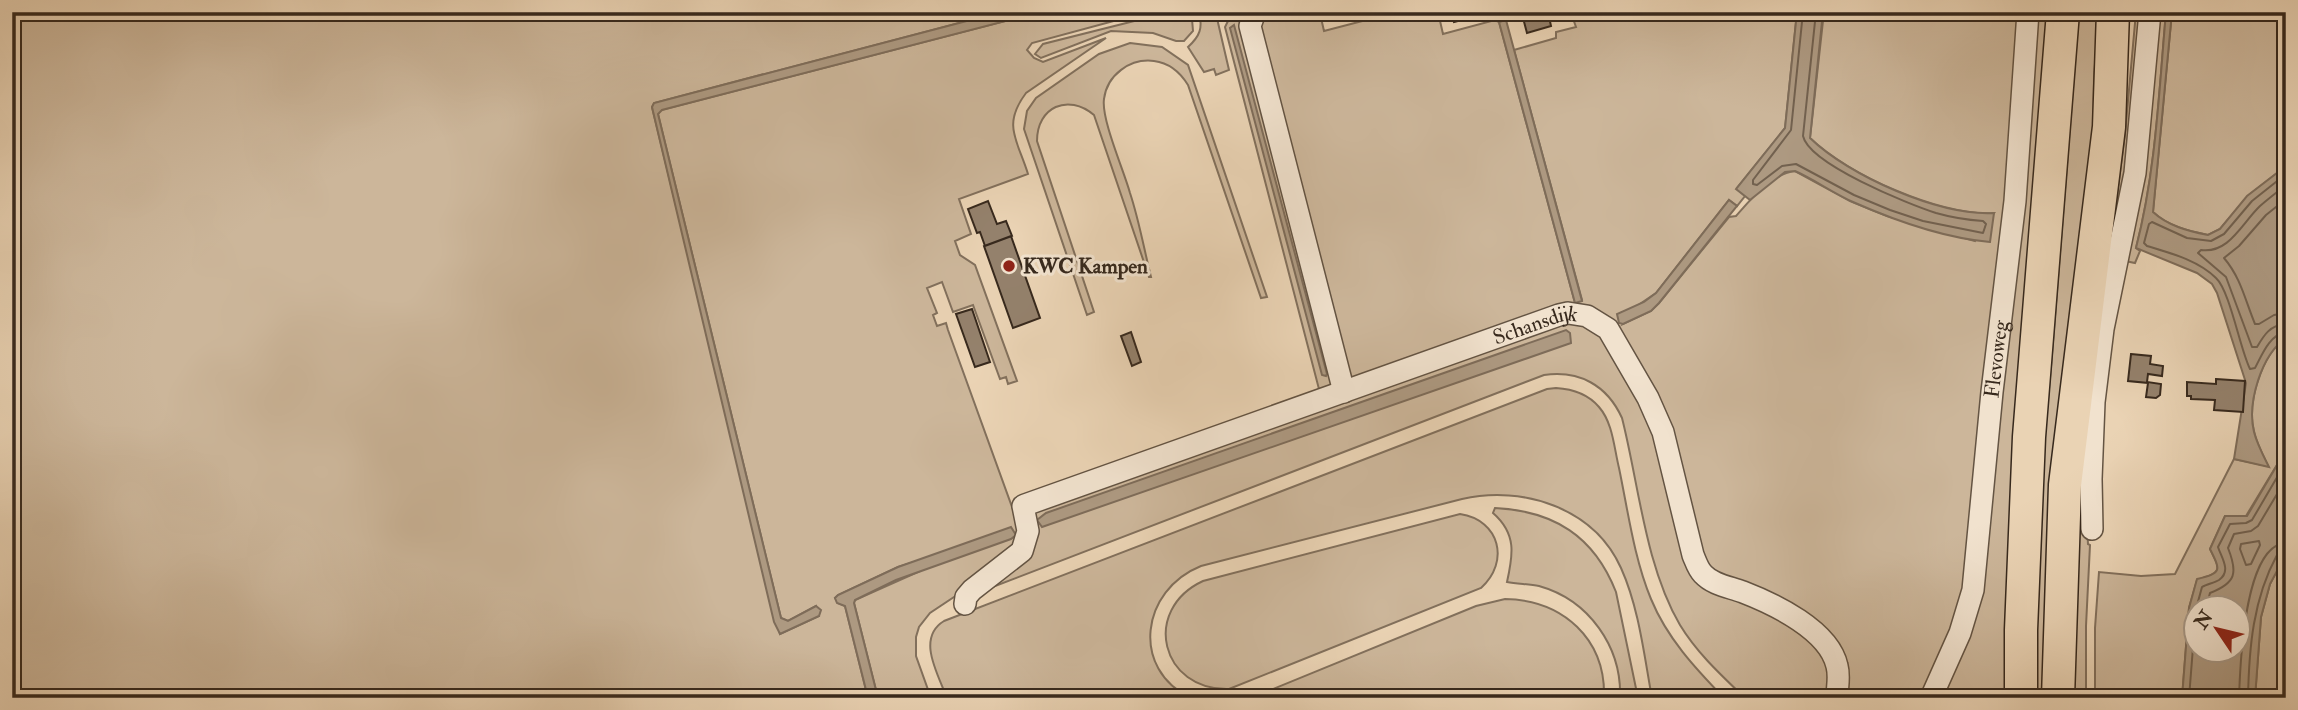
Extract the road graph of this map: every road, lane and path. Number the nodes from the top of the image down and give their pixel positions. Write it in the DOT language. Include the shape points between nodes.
graph roads {
  1 [pos="1255,12"];
  2 [pos="2028,12"];
  3 [pos="2063,12"];
  4 [pos="2113,12"];
  5 [pos="2150,12"];
  6 [pos="1344,392"];
  7 [pos="2092,529"];
  8 [pos="965,604"];
  9 [pos="1837,698"];
  10 [pos="1931,698"];
  11 [pos="2021,698"];
  12 [pos="2058,698"];
  1 -- 6 [label="street" via="1250,26"];
  2 -- 10 [label="street, Flevoweg" via="2015,201 1973,590"];
  3 -- 11 [label="highway, Flevoweg" via="2029,437"];
  4 -- 12 [label="highway" via="2109,127 2065,485"];
  5 -- 7 [label="street" via="2135,173 2094,402"];
  6 -- 8 [label="street, Schansdijk" via="1023,506 1028,531 1022,551 972,590"];
  6 -- 9 [label="street, Schansdijk" via="1559,315 1595,319 1613,336 1658,419 1699,569 1715,582 1786,613 1822,638 1837,664"];
}
